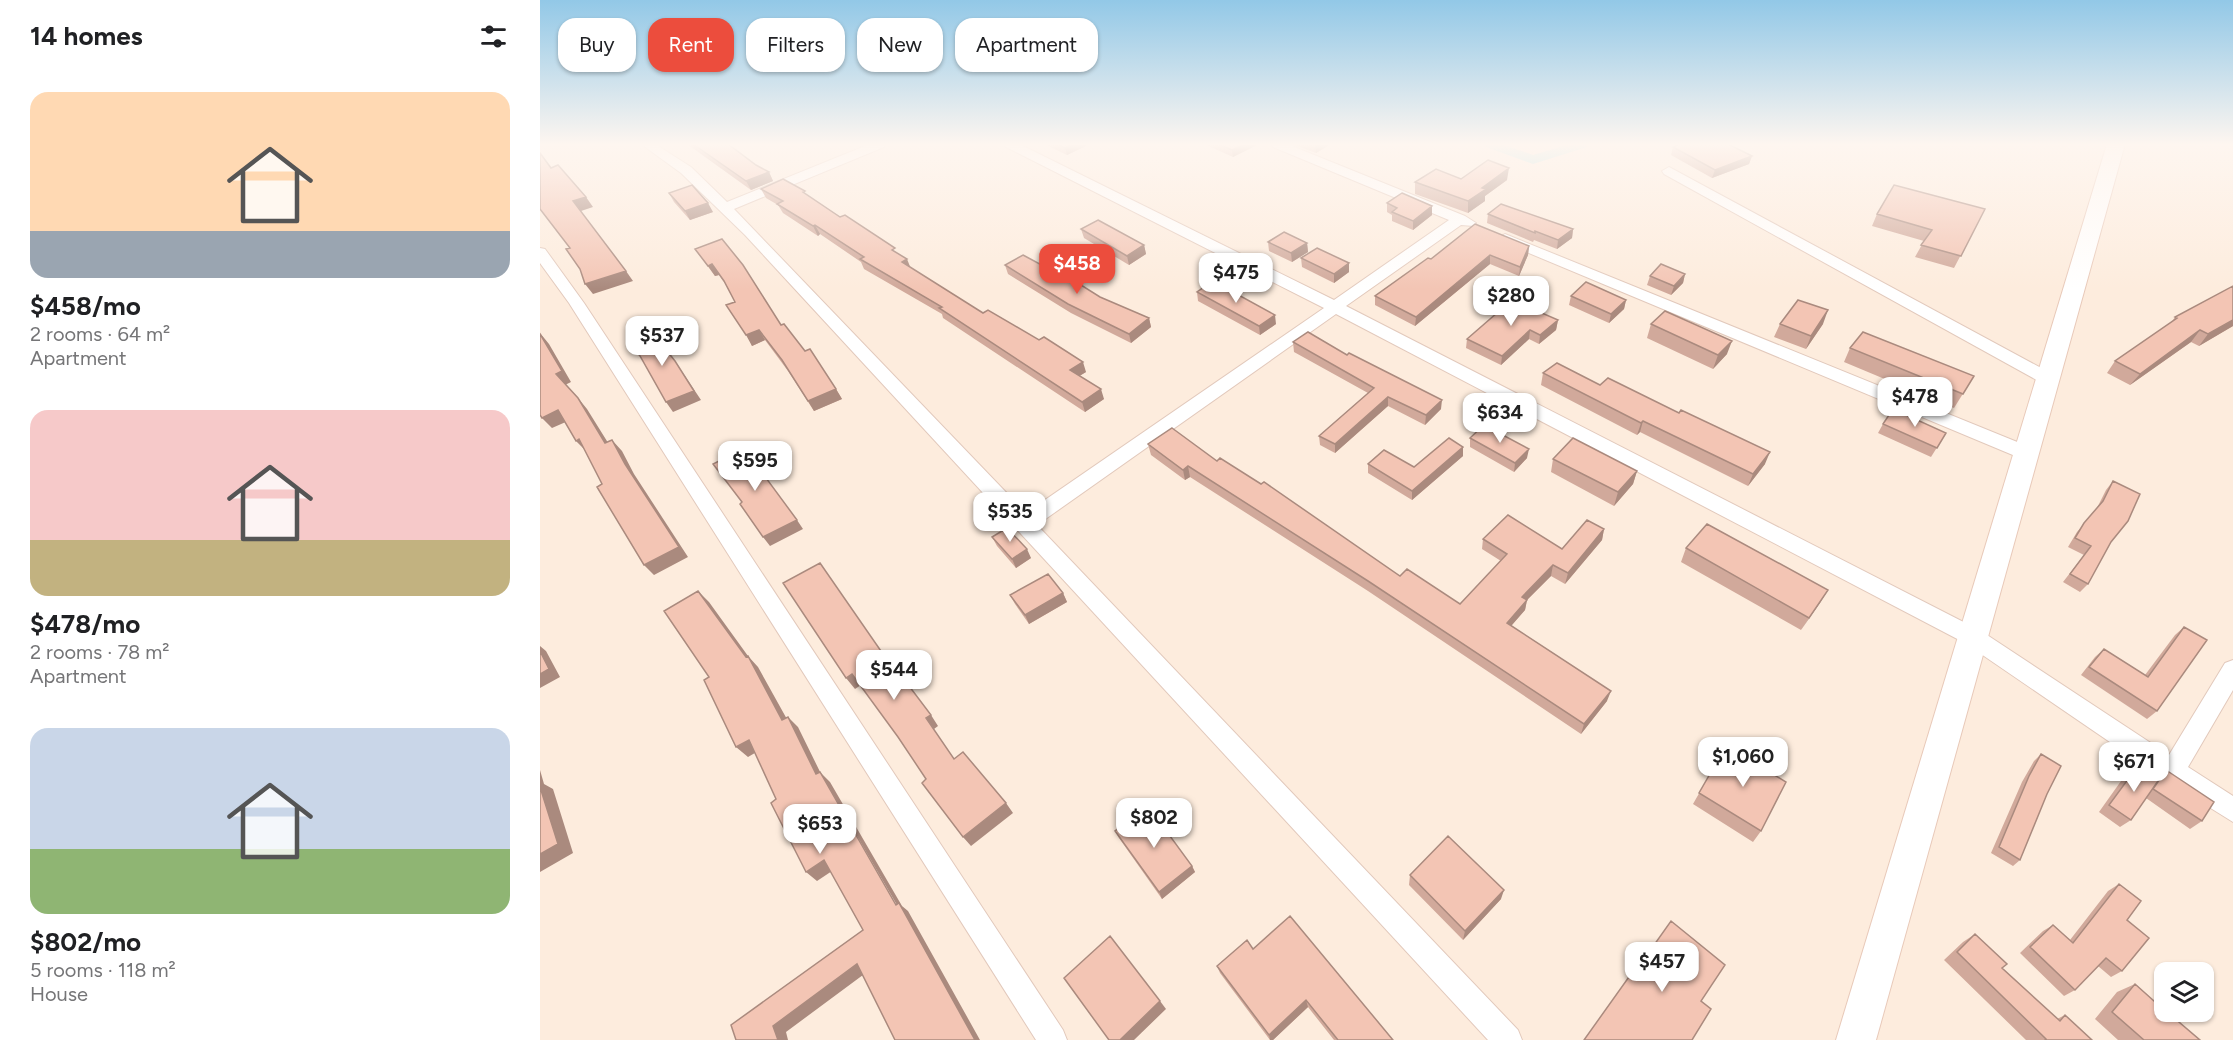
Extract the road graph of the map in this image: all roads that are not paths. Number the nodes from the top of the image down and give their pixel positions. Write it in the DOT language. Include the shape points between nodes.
graph roads {
  1 [pos="709,193"];
  2 [pos="762,193"];
  3 [pos="1107,193"];
  4 [pos="1395,193"];
  5 [pos="1708,193"];
  6 [pos="2102,193"];
  7 [pos="725,208"];
  8 [pos="1460,219"];
  9 [pos="540,252"];
  10 [pos="1335,307"];
  11 [pos="2048,379"];
  12 [pos="2026,453"];
  13 [pos="1025,524"];
  14 [pos="1973,637"];
  15 [pos="2233,670"];
  16 [pos="2173,771"];
  17 [pos="2233,810"];
  18 [pos="1053,1040"];
  19 [pos="1508,1040"];
  20 [pos="1856,1040"];
  1 -- 7 [label="street"];
  2 -- 7 [label="street"];
  3 -- 10 [label="street"];
  4 -- 8 [label="street"];
  5 -- 11 [label="street"];
  6 -- 11 [label="street"];
  7 -- 13 [label="street"];
  8 -- 10 [label="street"];
  8 -- 12 [label="street"];
  9 -- 18 [label="street"];
  10 -- 13 [label="street"];
  10 -- 14 [label="street"];
  11 -- 12 [label="street"];
  12 -- 14 [label="street"];
  13 -- 19 [label="street"];
  14 -- 16 [label="street"];
  14 -- 20 [label="street"];
  15 -- 16 [label="street"];
  16 -- 17 [label="street"];
}
